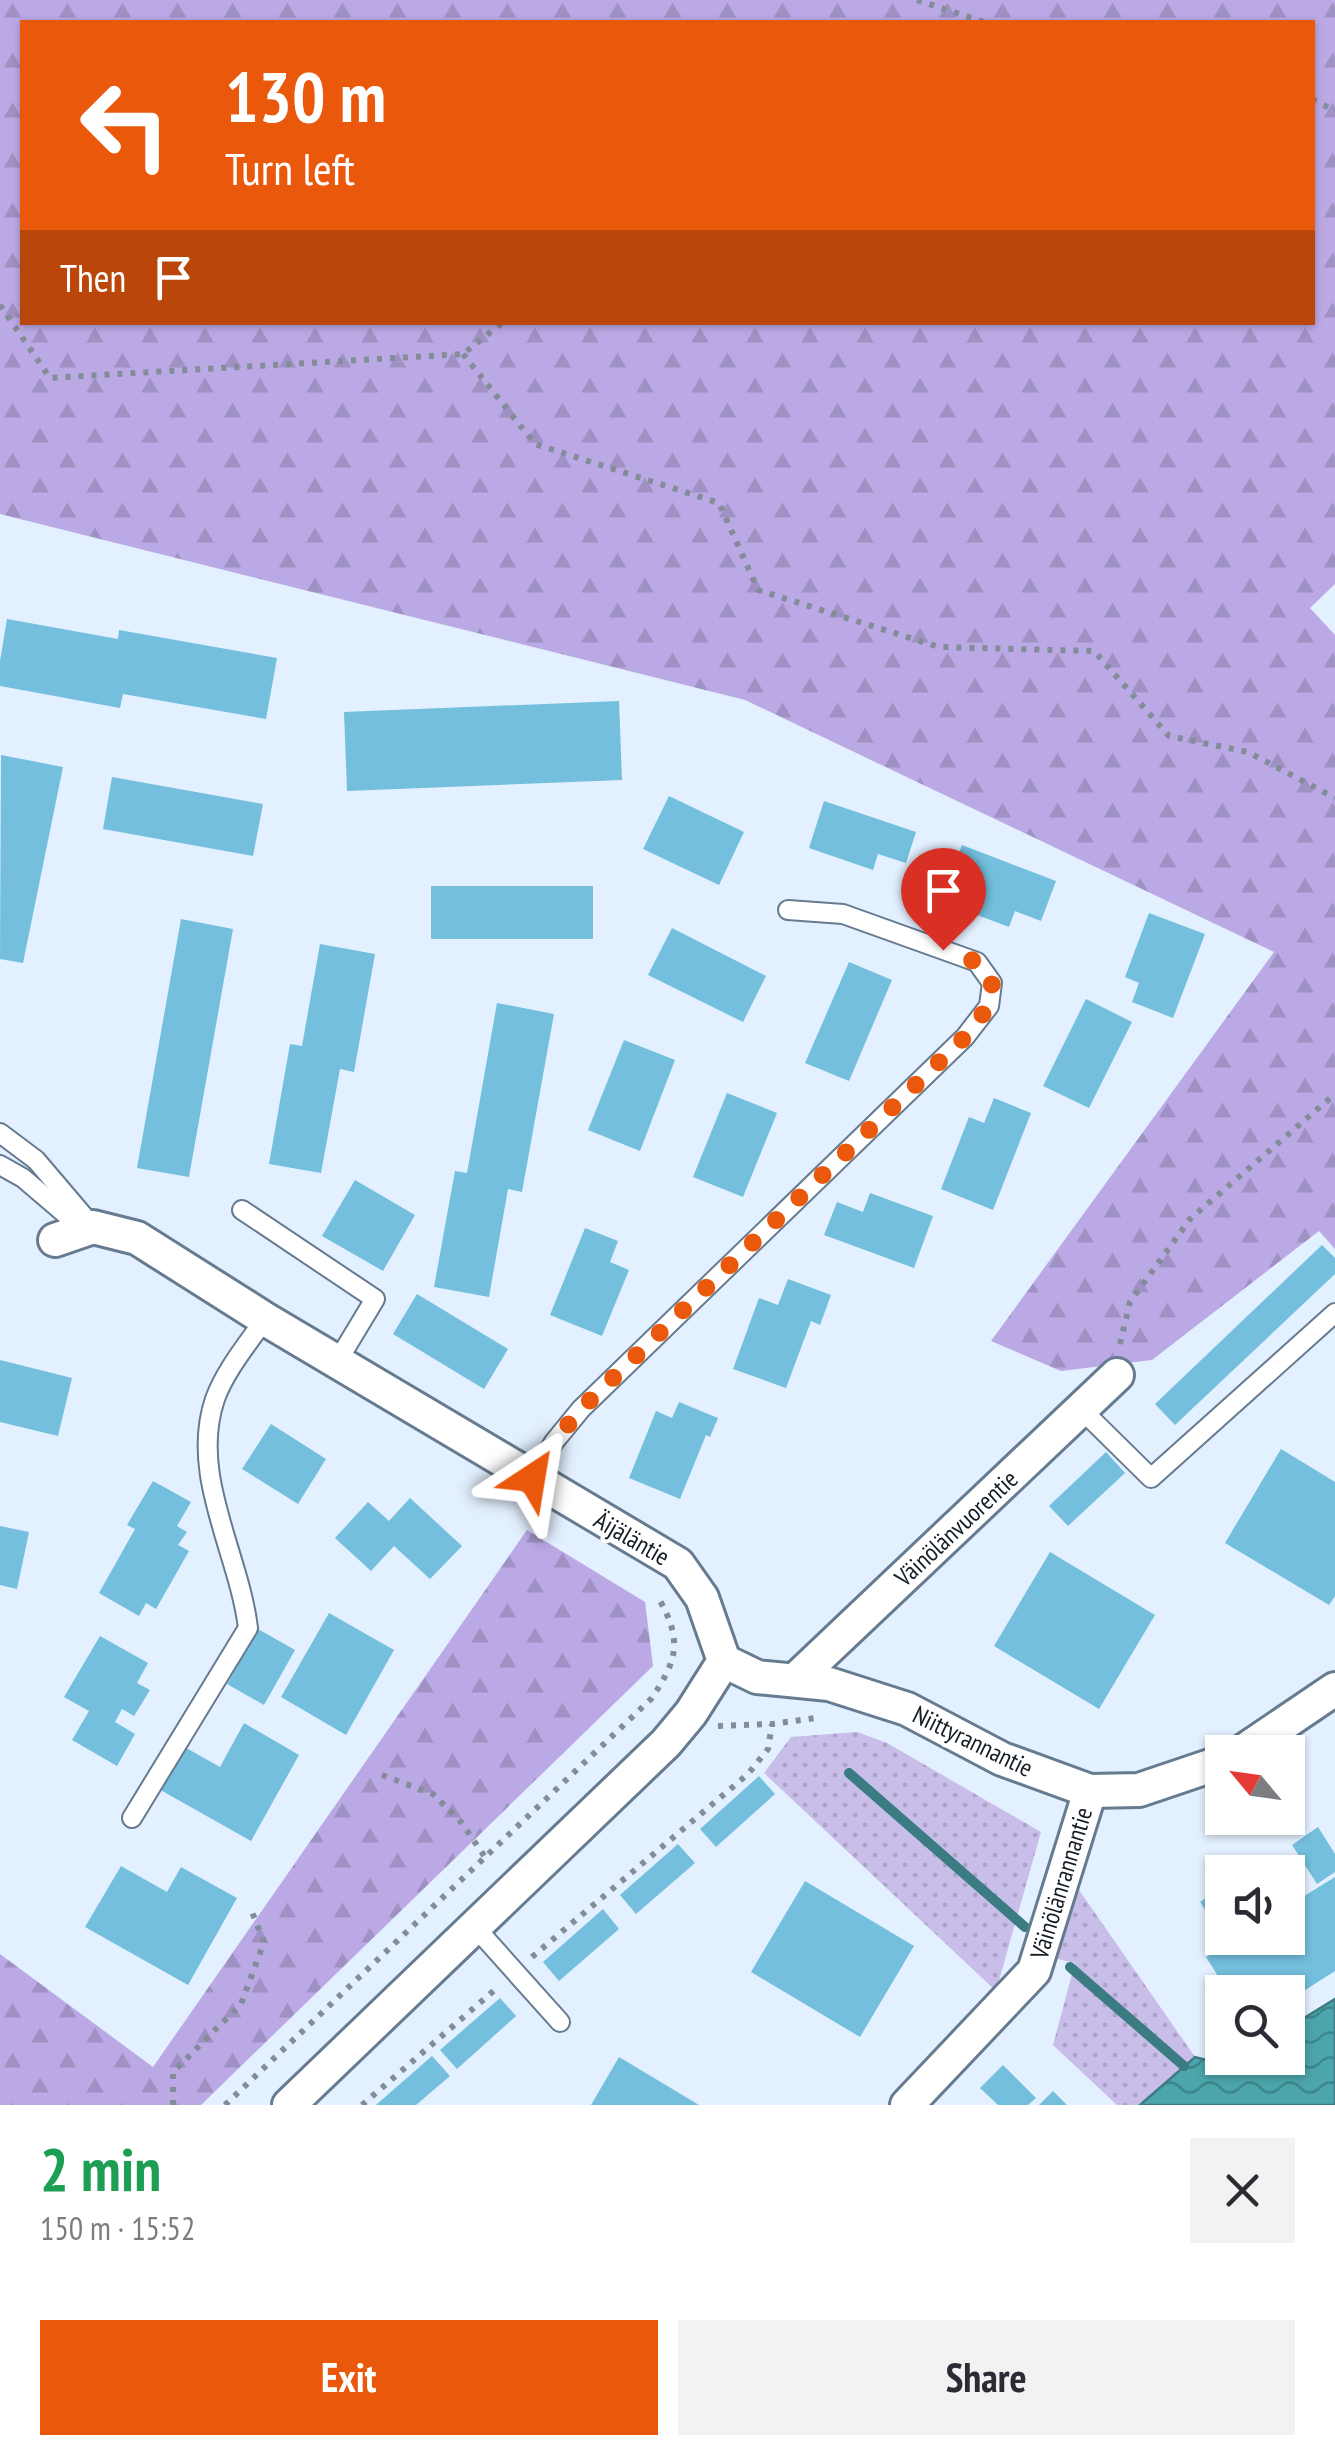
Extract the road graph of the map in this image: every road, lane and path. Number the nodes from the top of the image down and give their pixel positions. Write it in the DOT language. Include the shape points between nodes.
graph roads {
  1 [pos="917,0"];
  2 [pos="978,20"];
  3 [pos="0,305"];
  4 [pos="498,325"];
  5 [pos="463,354"];
  6 [pos="1335,798"];
  7 [pos="788,910"];
  8 [pos="1335,1094"];
  9 [pos="0,1133"];
  10 [pos="0,1165"];
  11 [pos="242,1210"];
  12 [pos="78,1233"];
  13 [pos="1335,1313"];
  14 [pos="265,1319"];
  15 [pos="337,1362"];
  16 [pos="1117,1375"];
  17 [pos="1081,1409"];
  18 [pos="532,1478"];
  19 [pos="652,1586"];
  20 [pos="724,1661"];
  21 [pos="794,1680"];
  22 [pos="658,1688"];
  23 [pos="1335,1688"];
  24 [pos="691,1713"];
  25 [pos="824,1716"];
  26 [pos="772,1724"];
  27 [pos="1267,1735"];
  28 [pos="1205,1768"];
  29 [pos="382,1775"];
  30 [pos="1090,1791"];
  31 [pos="132,1818"];
  32 [pos="485,1858"];
  33 [pos="250,1907"];
  34 [pos="475,1927"];
  35 [pos="515,1972"];
  36 [pos="560,2022"];
  37 [pos="174,2105"];
  38 [pos="225,2105"];
  39 [pos="289,2105"];
  40 [pos="362,2105"];
  41 [pos="907,2105"];
  1 -- 2 [label="path"];
  3 -- 5 [label="path" via="50,378"];
  4 -- 5 [label="path"];
  5 -- 6 [label="path" via="535,444 719,503 758,590 939,647 1094,650 1170,736 1248,752"];
  7 -- 18 [label="lane" via="844,914 977,962 992,983 989,1006 965,1037 581,1409"];
  8 -- 16 [label="path" via="1190,1219 1130,1302"];
  9 -- 12 [label="lane" via="36,1160"];
  10 -- 12 [label="lane" via="23,1178"];
  11 -- 15 [label="lane" via="375,1299"];
  12 -- 14 [label="street, Äijäläntie" via="138,1238"];
  13 -- 17 [label="lane" via="1151,1478"];
  14 -- 15 [label="street, Äijäläntie"];
  14 -- 31 [label="lane" via="216,1394 207,1440 248,1628"];
  15 -- 18 [label="street, Äijäläntie"];
  16 -- 17 [label="street, Väinölänvuorentie"];
  17 -- 21 [label="street, Väinölänvuorentie"];
  18 -- 20 [label="street, Äijäläntie" via="678,1564 702,1598"];
  19 -- 22 [label="path" via="669,1617 676,1652"];
  20 -- 21 [label="street, Niittyrannantie" via="757,1677"];
  20 -- 24 [label="street"];
  21 -- 30 [label="street, Niittyrannantie" via="907,1709 1002,1759"];
  22 -- 24 [label="path"];
  22 -- 32 [label="path"];
  23 -- 27 [label="street"];
  24 -- 26 [label="path" via="716,1726"];
  24 -- 34 [label="street"];
  25 -- 26 [label="path"];
  26 -- 35 [label="path" via="768,1749 748,1774"];
  28 -- 30 [label="street, Niittyrannantie" via="1139,1790"];
  29 -- 32 [label="path" via="433,1794"];
  30 -- 41 [label="street, Väinölänrannantie" via="1034,1971"];
  32 -- 38 [label="path"];
  33 -- 37 [label="path" via="264,1942 241,2004 172,2072"];
  34 -- 35 [label="lane"];
  34 -- 39 [label="street"];
  35 -- 36 [label="lane"];
  35 -- 40 [label="path"];
}
